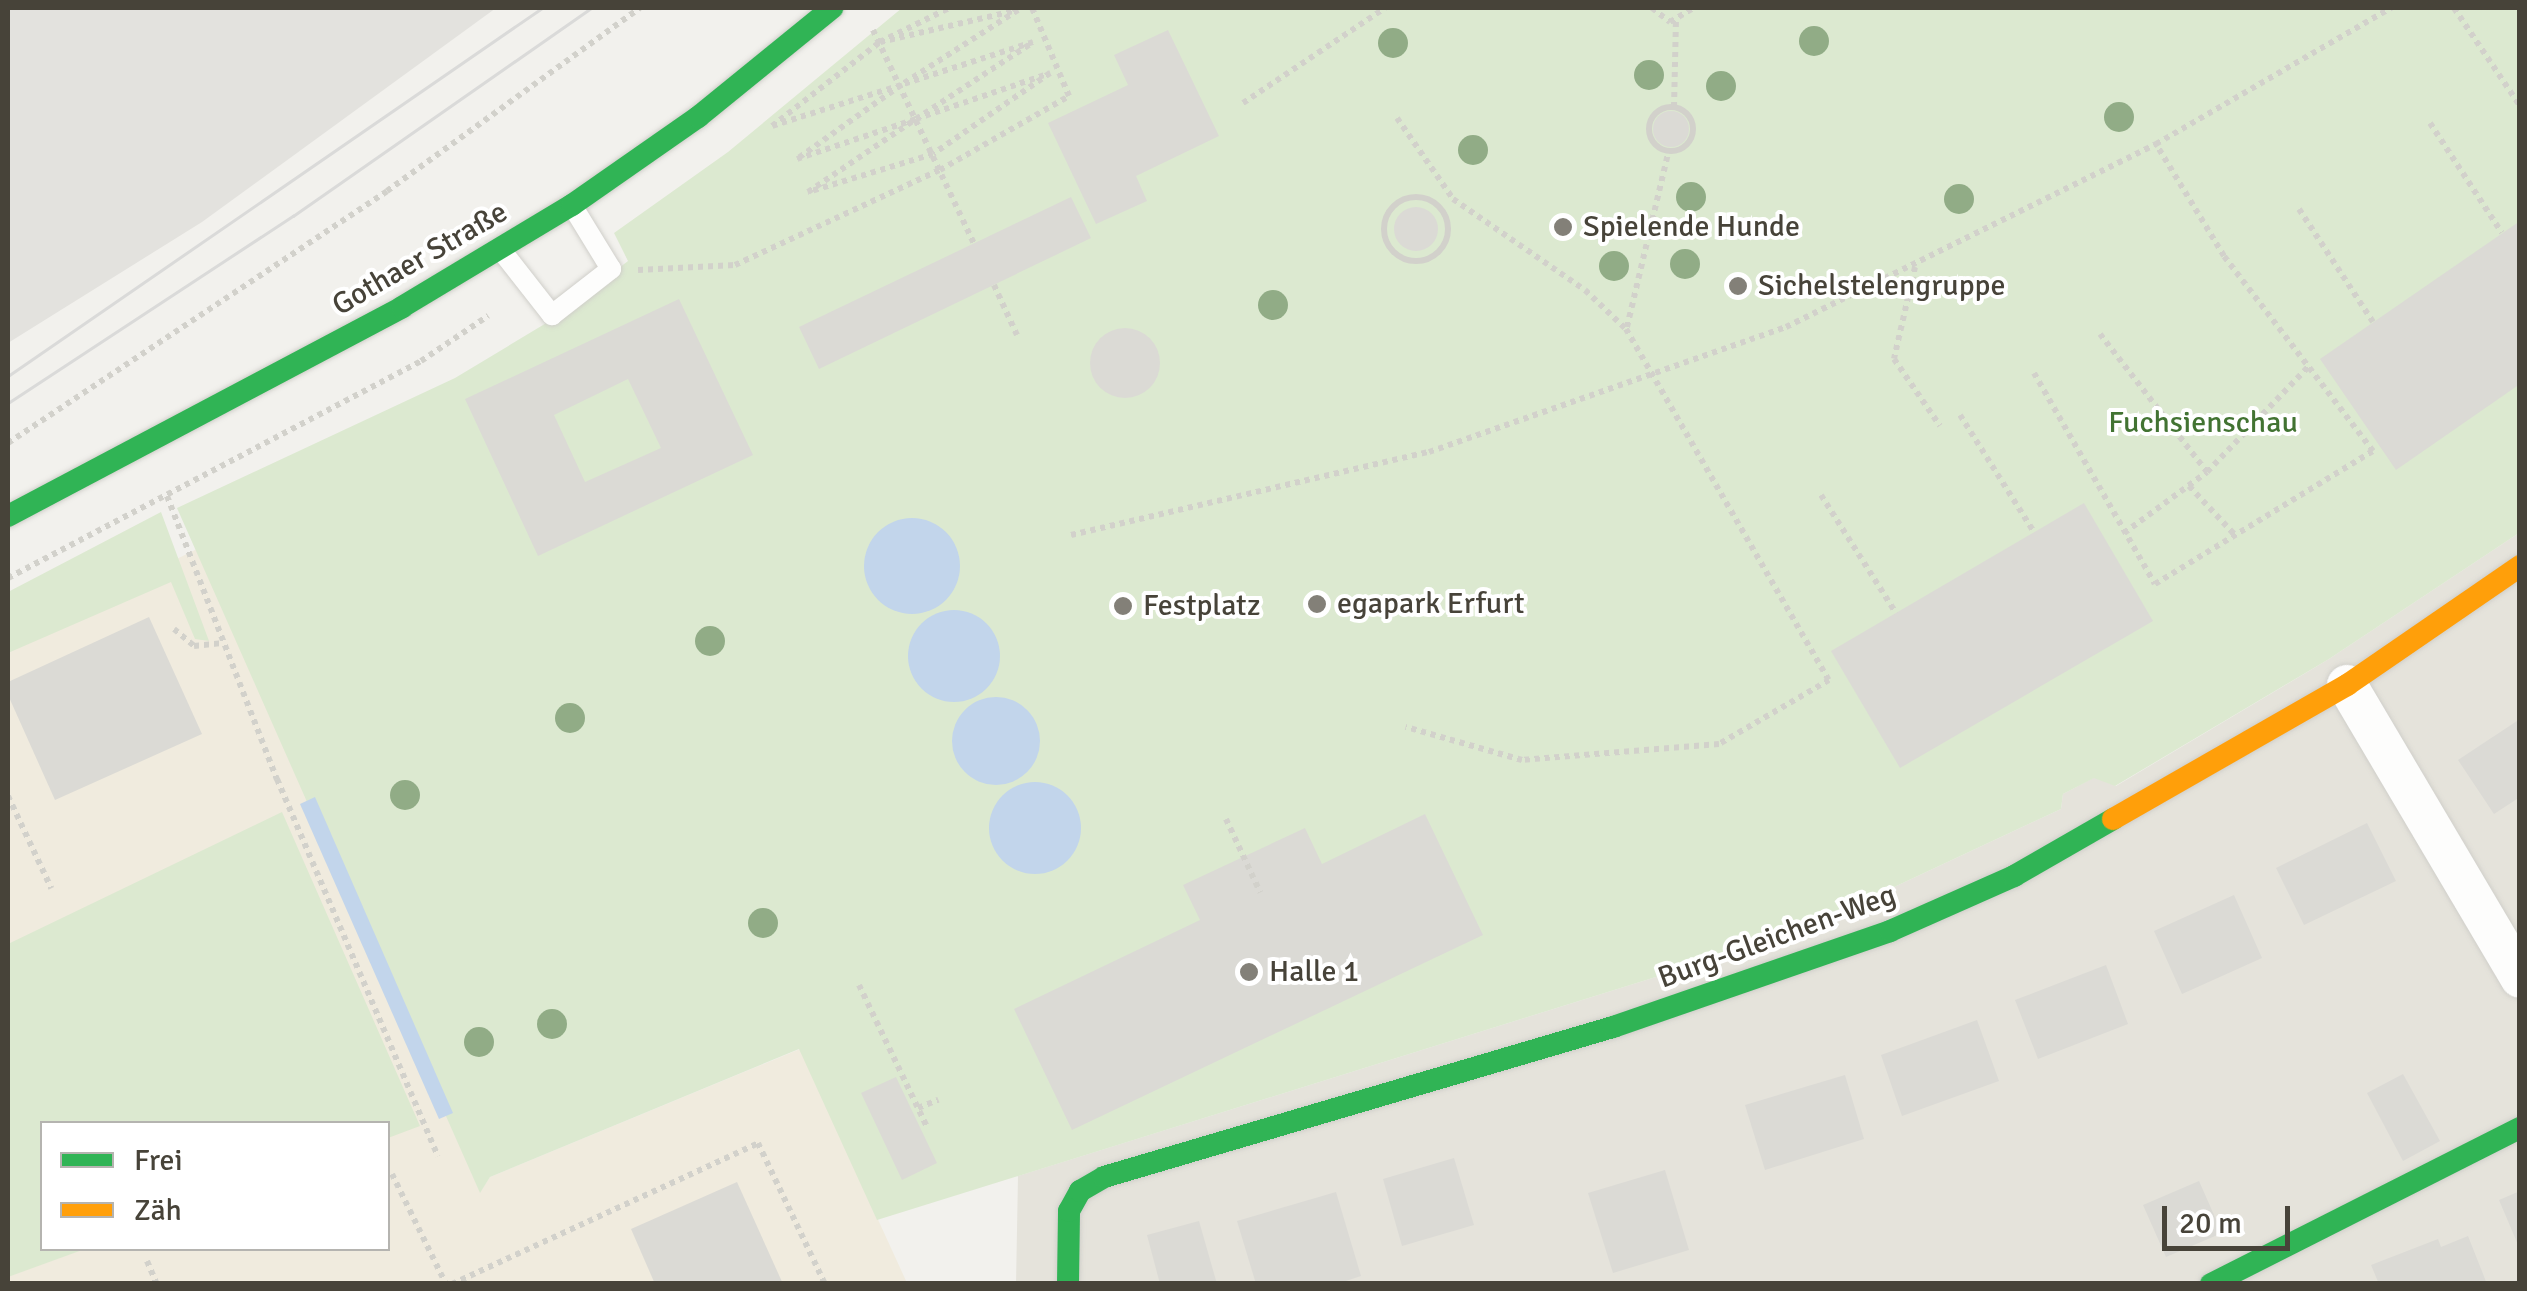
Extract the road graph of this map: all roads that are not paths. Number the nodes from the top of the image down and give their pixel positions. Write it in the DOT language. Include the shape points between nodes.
graph roads {
  1 [pos="826,13"];
  2 [pos="572,205"];
  3 [pos="499,248"];
  4 [pos="8,516"];
  5 [pos="2520,566"];
  6 [pos="2347,685"];
  7 [pos="2520,978"];
  8 [pos="2520,1128"];
  9 [pos="1068,1284"];
  10 [pos="2211,1284"];
  1 -- 2 [label="street, Gothaer Straße" via="698,117"];
  2 -- 3 [label="street, Gothaer Straße"];
  2 -- 3 [label="lane" via="611,269 552,315"];
  3 -- 4 [label="street, Gothaer Straße" via="402,307"];
  5 -- 6 [label="street, Burg-Gleichen-Weg"];
  6 -- 7 [label="street"];
  6 -- 9 [label="street, Burg-Gleichen-Weg" via="2014,876 1890,931 1613,1026 1104,1177 1080,1192 1069,1211"];
  8 -- 10 [label="street"];
}
